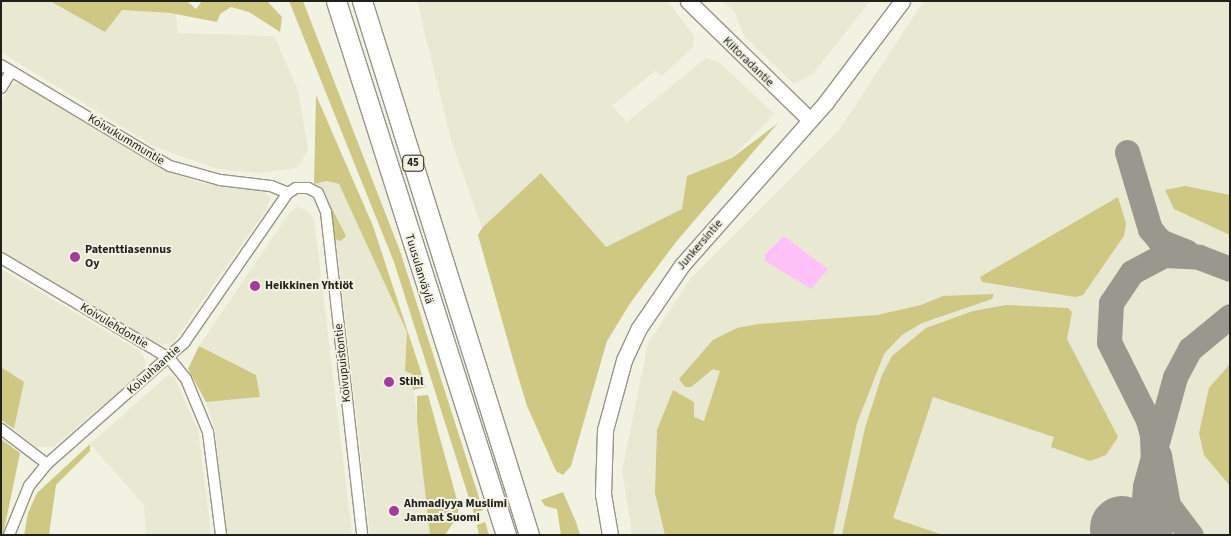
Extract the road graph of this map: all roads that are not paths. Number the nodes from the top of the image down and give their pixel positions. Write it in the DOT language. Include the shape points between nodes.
graph roads {
  1 [pos="336,1"];
  2 [pos="362,1"];
  3 [pos="688,1"];
  4 [pos="902,1"];
  5 [pos="1,66"];
  6 [pos="11,72"];
  7 [pos="1,88"];
  8 [pos="810,120"];
  9 [pos="288,193"];
  10 [pos="318,193"];
  11 [pos="1,258"];
  12 [pos="169,358"];
  13 [pos="1,429"];
  14 [pos="479,451"];
  15 [pos="47,464"];
  16 [pos="9,535"];
  17 [pos="221,535"];
  18 [pos="362,535"];
  19 [pos="496,535"];
  20 [pos="506,535"];
  21 [pos="529,535"];
  22 [pos="610,535"];
  1 -- 14 [label="highway, Tuusulanväylä / 45"];
  2 -- 21 [label="highway, 45"];
  3 -- 8 [label="main road, Kiitoradantie"];
  4 -- 8 [label="main road, Junkersintie" via="861,60"];
  5 -- 6 [label="street, Koivukummuntie"];
  6 -- 7 [label="street"];
  6 -- 9 [label="street, Koivukummuntie" via="170,166 220,180 271,186"];
  8 -- 22 [label="main road, Junkersintie" via="682,265 638,328 624,360 605,430 603,494"];
  9 -- 10 [label="street, Koivukummuntie" via="296,188 308,188"];
  9 -- 12 [label="street, Koivuhaantie" via="184,343"];
  10 -- 18 [label="street, Koivupuistontie" via="326,212"];
  11 -- 12 [label="street, Koivulehdontie"];
  12 -- 15 [label="street, Koivuhaantie"];
  12 -- 17 [label="street, Koivulehdontie" via="186,379 208,432"];
  13 -- 15 [label="street"];
  14 -- 19 [label="highway"];
  14 -- 20 [label="highway, Tuusulanväylä / 45"];
  15 -- 16 [label="street, Koivuhaantie" via="19,504"];
}
